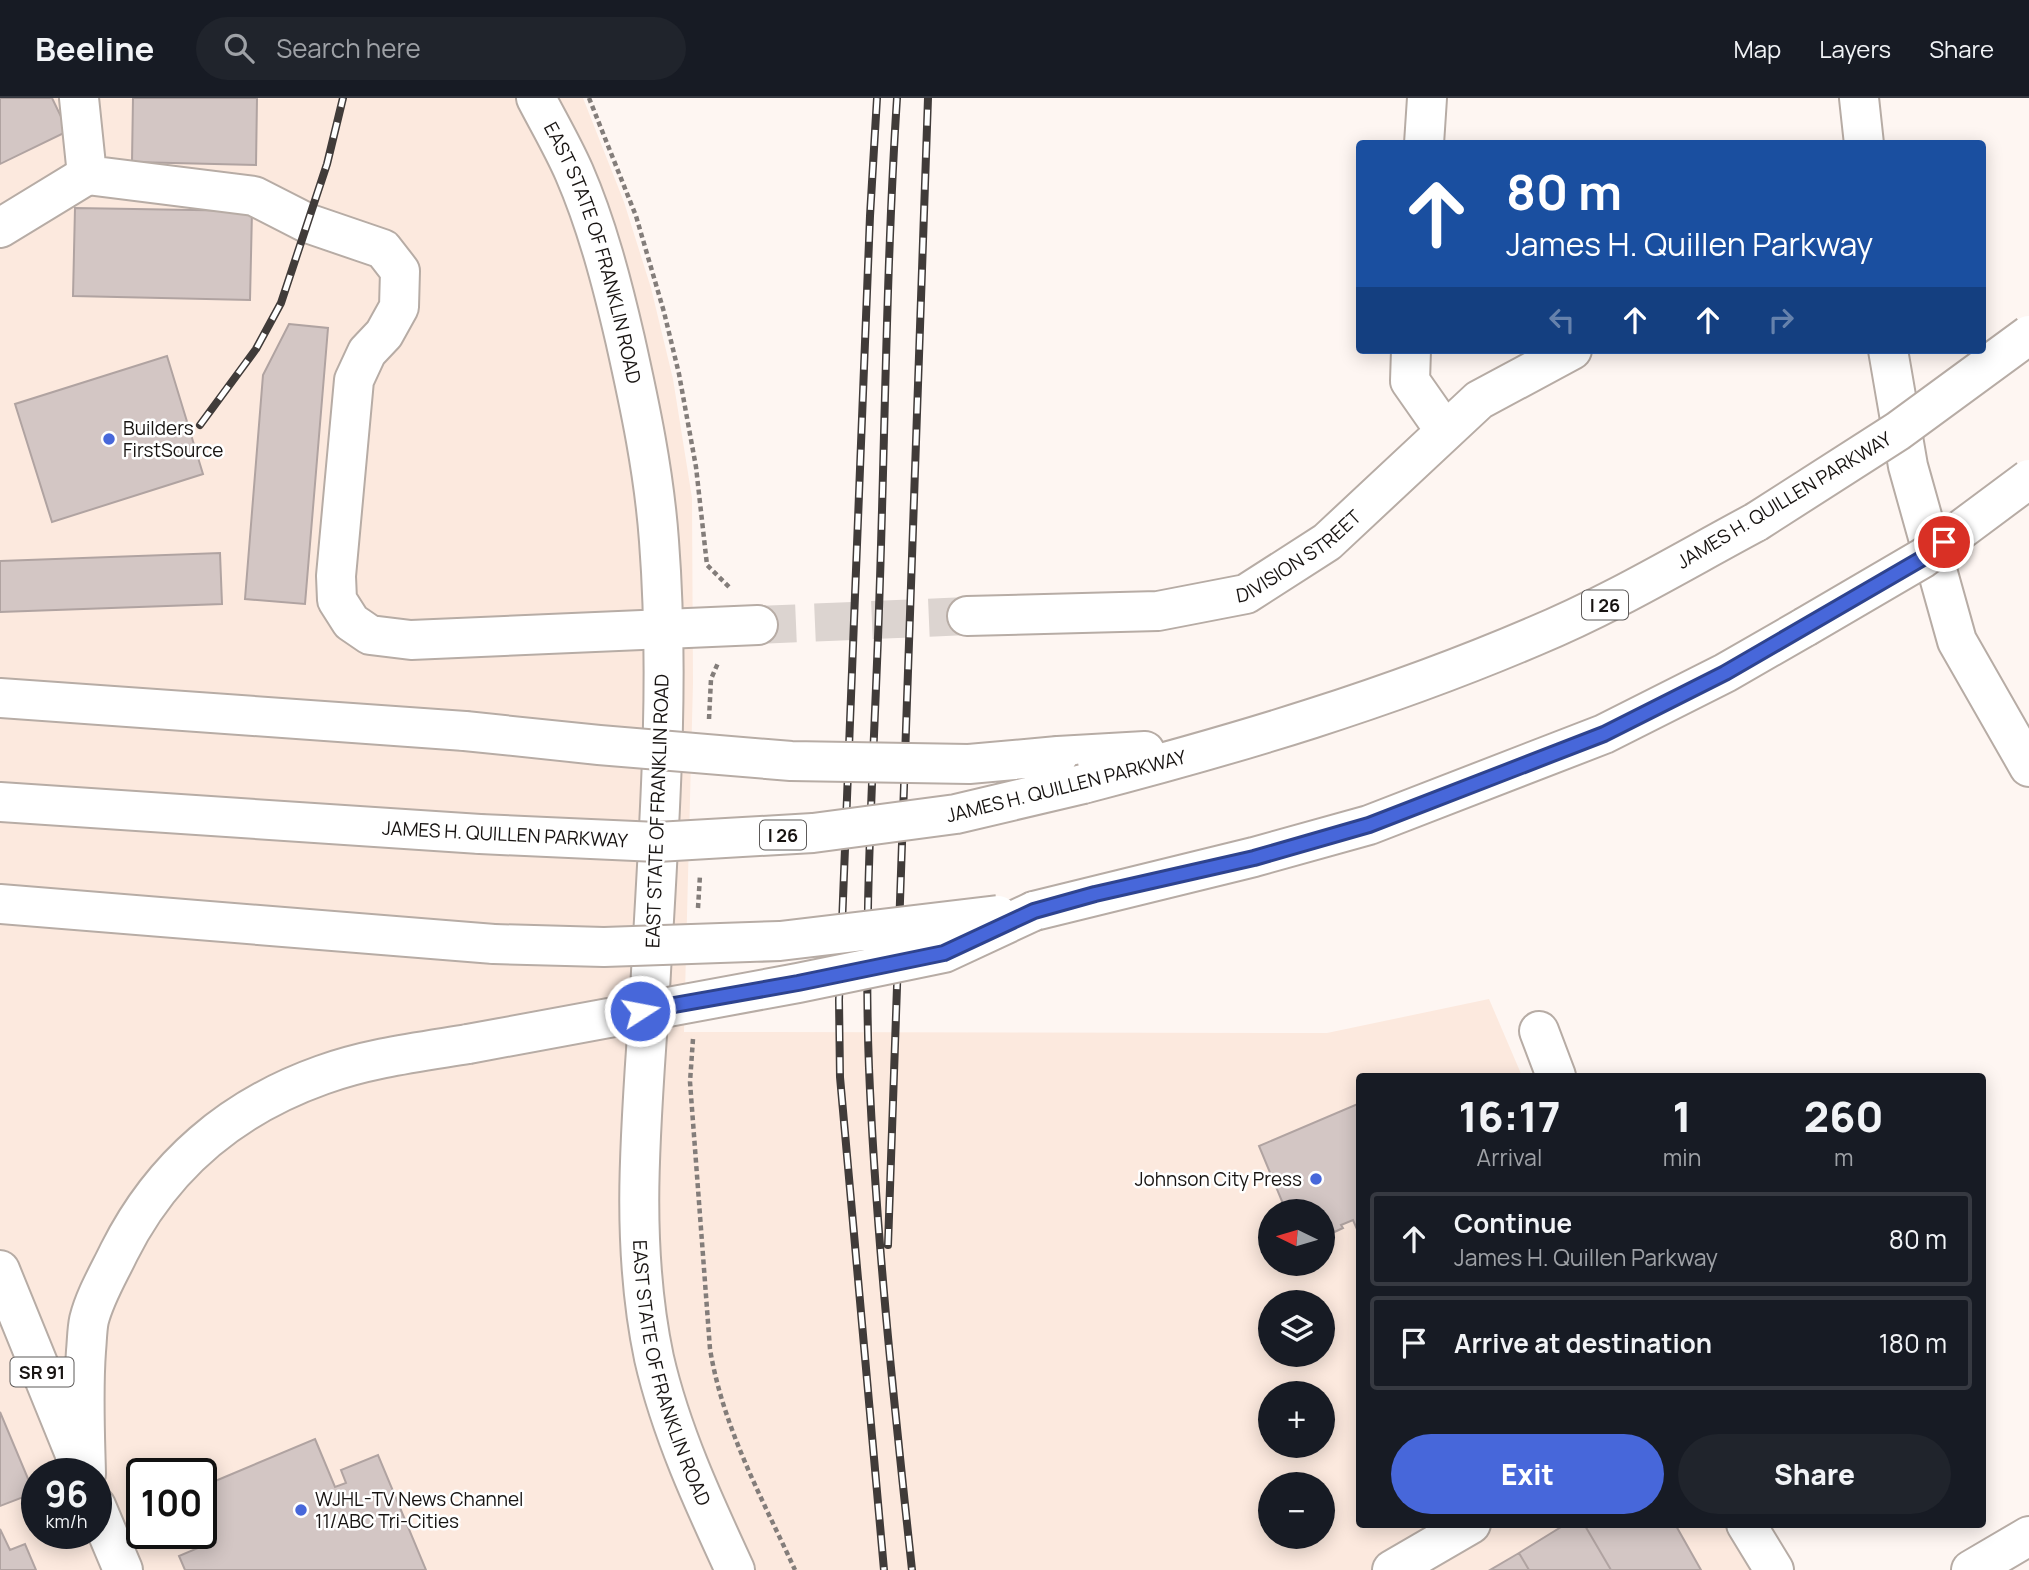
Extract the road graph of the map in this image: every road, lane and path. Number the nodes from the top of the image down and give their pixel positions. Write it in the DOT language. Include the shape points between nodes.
graph roads {
  1 [pos="79,98"];
  2 [pos="536,98"];
  3 [pos="1427,98"];
  4 [pos="1859,98"];
  5 [pos="1424,140"];
  6 [pos="1864,140"];
  7 [pos="87,175"];
  8 [pos="0,228"];
  9 [pos="2029,335"];
  10 [pos="1412,354"];
  11 [pos="1565,354"];
  12 [pos="1889,354"];
  13 [pos="1445,431"];
  14 [pos="2029,479"];
  15 [pos="967,616"];
  16 [pos="746,625"];
  17 [pos="663,629"];
  18 [pos="0,698"];
  19 [pos="709,721"];
  20 [pos="1224,747"];
  21 [pos="2025,748"];
  22 [pos="0,802"];
  23 [pos="700,874"];
  24 [pos="0,904"];
  25 [pos="1034,911"];
  26 [pos="698,914"];
  27 [pos="1539,1031"];
  28 [pos="693,1032"];
  29 [pos="1555,1073"];
  30 [pos="0,1270"];
  31 [pos="77,1458"];
  32 [pos="84,1458"];
  33 [pos="1464,1528"];
  34 [pos="1748,1528"];
  35 [pos="2029,1536"];
  36 [pos="112,1545"];
  37 [pos="122,1570"];
  38 [pos="735,1570"];
  39 [pos="795,1570"];
  40 [pos="1392,1570"];
  41 [pos="1774,1570"];
  42 [pos="1971,1570"];
  1 -- 7 [label="main road"];
  2 -- 17 [label="main road, EAST STATE OF FRANKLIN ROAD" via="575,174 621,320 654,491"];
  3 -- 5 [label="main road"];
  4 -- 6 [label="main road"];
  7 -- 8 [label="main road"];
  7 -- 17 [label="main road" via="254,196 307,223 383,249 400,271 399,307 367,352 354,380 336,576 337,600 351,622 370,635 411,639"];
  9 -- 20 [label="main road, JAMES H. QUILLEN PARKWAY / I 26, bridge" via="1898,431 1756,522 1603,606 1446,673"];
  10 -- 13 [label="main road" via="1410,381"];
  11 -- 13 [label="main road, DIVISION STREET" via="1479,400"];
  12 -- 21 [label="main road" via="1908,466 1957,641"];
  13 -- 15 [label="main road, DIVISION STREET" via="1326,542 1246,594 1158,611"];
  14 -- 25 [label="main road, bridge" via="1923,558 1725,673 1604,734 1369,825"];
  16 -- 17 [label="main road"];
  16 -- 19 [label="path" via="711,679"];
  17 -- 38 [label="main road, EAST STATE OF FRANKLIN ROAD" via="658,836 639,1164 640,1259 654,1358 673,1426"];
  18 -- 20 [label="main road, bridge" via="465,731 791,761 969,764"];
  20 -- 22 [label="main road, JAMES H. QUILLEN PARKWAY / I 26, bridge" via="957,814 813,833 657,842"];
  23 -- 26 [label="path"];
  24 -- 25 [label="main road, bridge" via="494,944 604,947 780,941"];
  25 -- 32 [label="main road, bridge" via="944,953 393,1056 324,1074 227,1122 183,1160 153,1195 127,1236 89,1320"];
  27 -- 29 [label="main road"];
  28 -- 39 [label="path" via="690,1082 713,1371 731,1433"];
  30 -- 31 [label="main road, SR 91"];
  33 -- 40 [label="main road"];
  34 -- 41 [label="main road"];
  35 -- 42 [label="main road"];
  36 -- 37 [label="main road"];
}
